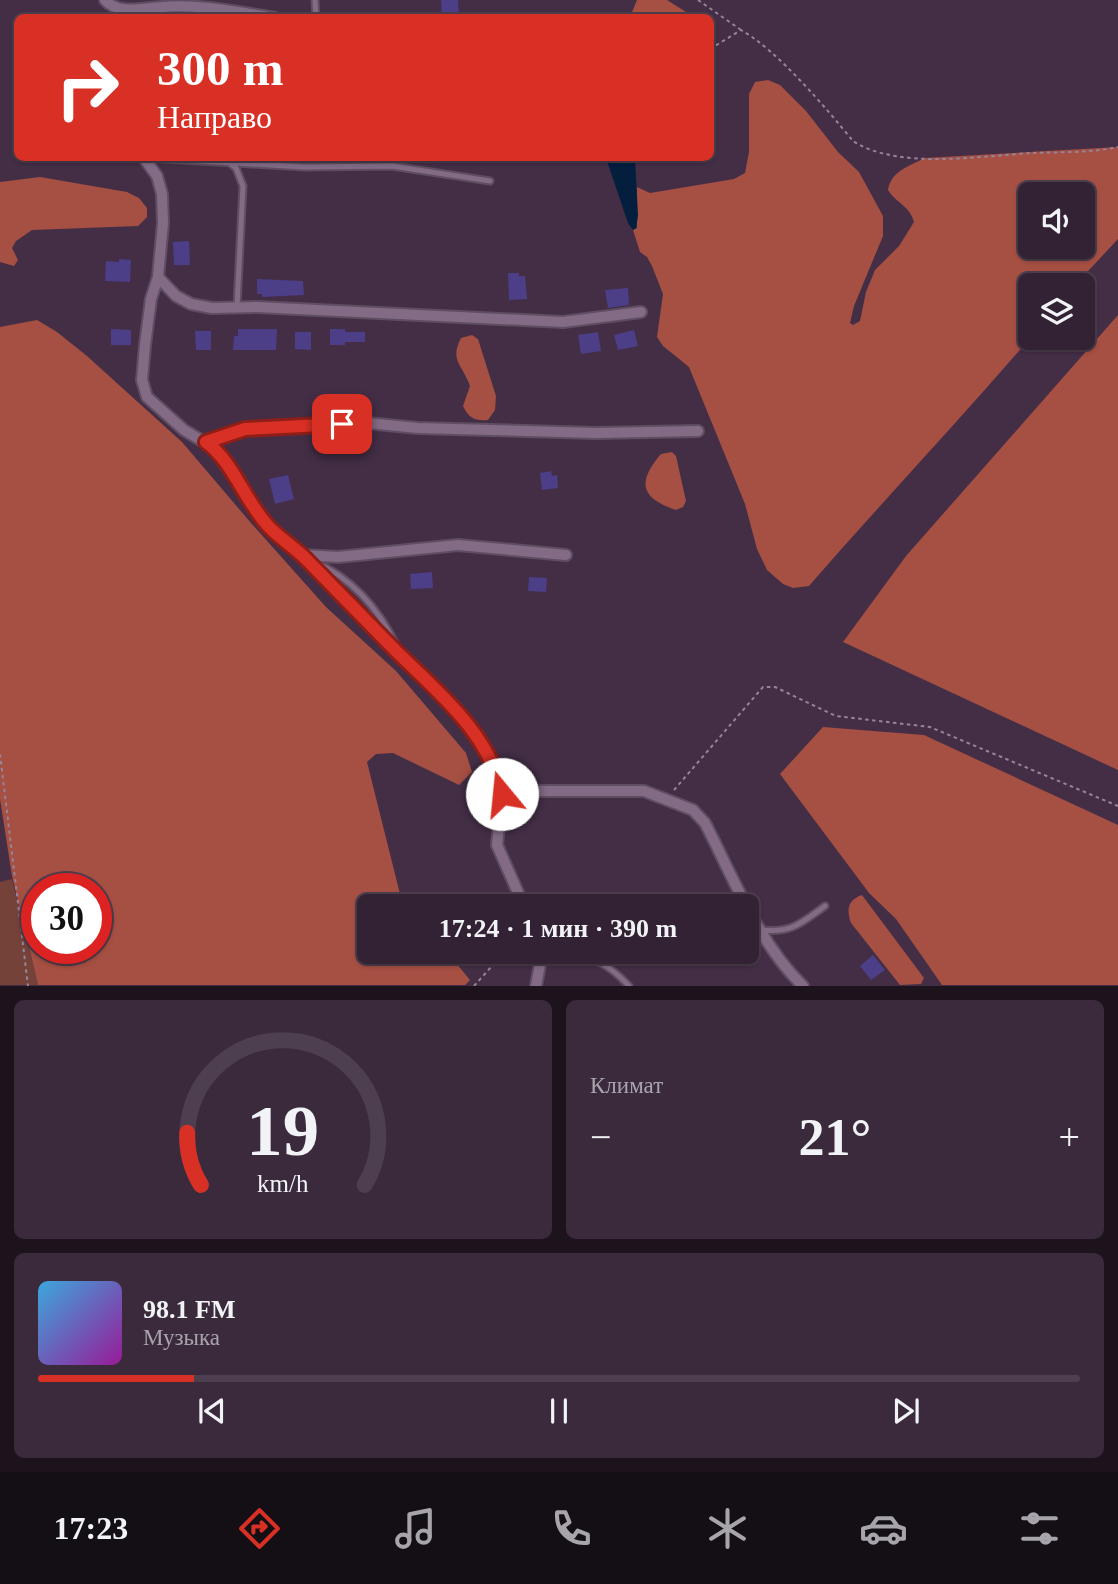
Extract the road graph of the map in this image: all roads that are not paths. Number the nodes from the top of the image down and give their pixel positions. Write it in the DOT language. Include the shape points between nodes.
graph roads {
  1 [pos="107,3"];
  2 [pos="247,14"];
  3 [pos="148,161"];
  4 [pos="227,161"];
  5 [pos="490,181"];
  6 [pos="158,278"];
  7 [pos="237,307"];
  8 [pos="641,312"];
  9 [pos="698,431"];
  10 [pos="206,442"];
  11 [pos="566,555"];
  12 [pos="304,556"];
  13 [pos="498,773"];
  14 [pos="519,894"];
  15 [pos="825,906"];
  16 [pos="760,930"];
  17 [pos="540,964"];
  18 [pos="604,964"];
  19 [pos="536,985"];
  20 [pos="629,985"];
  21 [pos="803,985"];
  1 -- 2 [label="street" via="132,10 191,6"];
  3 -- 6 [label="street" via="162,194"];
  4 -- 5 [label="lane" via="305,167 392,166"];
  4 -- 7 [label="lane" via="236,168 243,186"];
  6 -- 7 [label="street" via="191,304"];
  6 -- 10 [label="street" via="151,299 142,380 147,397 184,430"];
  7 -- 8 [label="street" via="564,322"];
  9 -- 10 [label="street" via="596,433 317,424 245,429"];
  10 -- 12 [label="street" via="268,527"];
  11 -- 12 [label="street" via="450,545"];
  12 -- 13 [label="street" via="449,702 485,748"];
  13 -- 14 [label="street" via="502,794 497,845"];
  13 -- 16 [label="street" via="515,788 644,791 693,810 705,823"];
  15 -- 16 [label="lane" via="790,930"];
  16 -- 21 [label="street" via="782,964"];
  17 -- 19 [label="street"];
  18 -- 20 [label="lane"];
}
